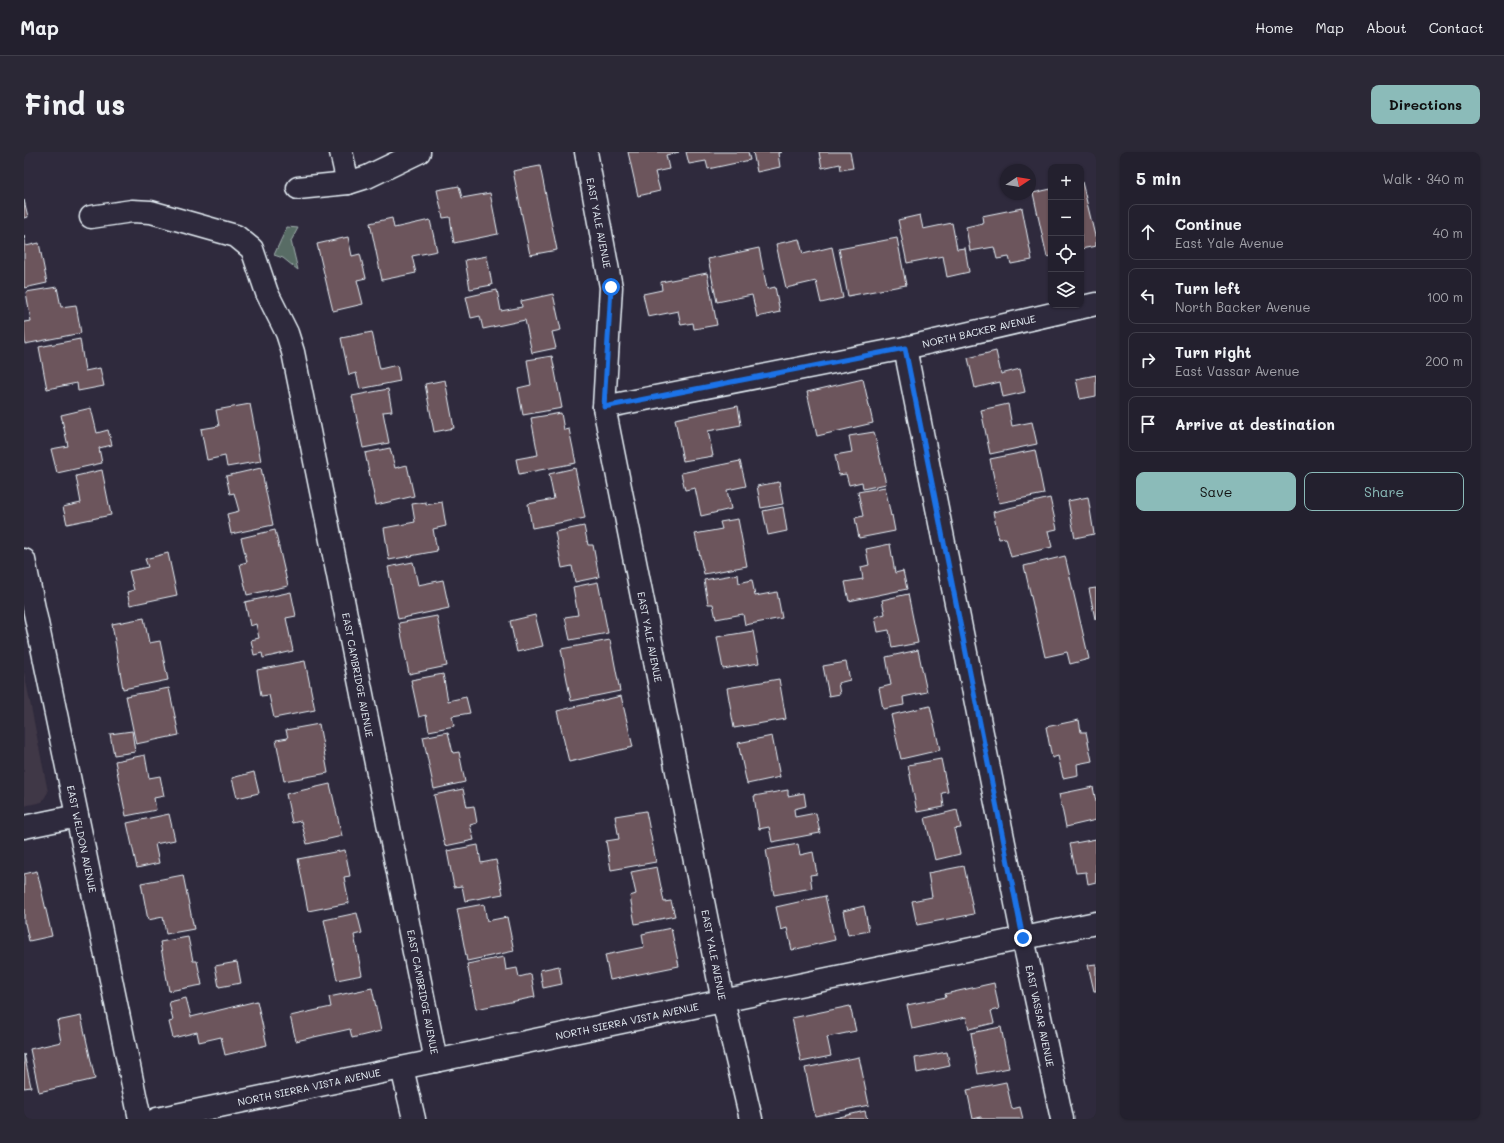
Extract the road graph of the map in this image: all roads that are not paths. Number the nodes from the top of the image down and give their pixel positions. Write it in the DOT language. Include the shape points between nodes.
graph roads {
  1 [pos="341,152"];
  2 [pos="419,152"];
  3 [pos="586,152"];
  4 [pos="348,183"];
  5 [pos="298,188"];
  6 [pos="91,217"];
  7 [pos="1096,304"];
  8 [pos="905,348"];
  9 [pos="604,407"];
  10 [pos="24,560"];
  11 [pos="77,816"];
  12 [pos="24,827"];
  13 [pos="1096,923"];
  14 [pos="1023,938"];
  15 [pos="723,1001"];
  16 [pos="436,1061"];
  17 [pos="402,1068"];
  18 [pos="140,1119"];
  19 [pos="157,1119"];
  20 [pos="414,1119"];
  21 [pos="751,1119"];
  22 [pos="1062,1119"];
  1 -- 4 [label="street"];
  2 -- 4 [label="street" via="367,177"];
  3 -- 9 [label="street, EAST YALE AVENUE" via="611,287"];
  4 -- 5 [label="street"];
  6 -- 16 [label="street, EAST CAMBRIDGE AVENUE" via="132,211 151,212 236,236 252,249 267,293 287,333 293,352"];
  7 -- 8 [label="street, NORTH BACKER AVENUE"];
  8 -- 9 [label="street, NORTH BACKER AVENUE"];
  8 -- 14 [label="street, EAST VASSAR AVENUE"];
  9 -- 15 [label="street, EAST YALE AVENUE"];
  10 -- 11 [label="street, EAST WELDON AVENUE"];
  11 -- 12 [label="street"];
  11 -- 18 [label="street, EAST WELDON AVENUE"];
  13 -- 14 [label="street, NORTH SIERRA VISTA AVENUE"];
  14 -- 15 [label="street, NORTH SIERRA VISTA AVENUE"];
  14 -- 22 [label="street, EAST VASSAR AVENUE"];
  15 -- 16 [label="street, NORTH SIERRA VISTA AVENUE"];
  15 -- 21 [label="street, EAST YALE AVENUE"];
  16 -- 17 [label="street, NORTH SIERRA VISTA AVENUE"];
  17 -- 19 [label="street, NORTH SIERRA VISTA AVENUE"];
  17 -- 20 [label="street"];
}
